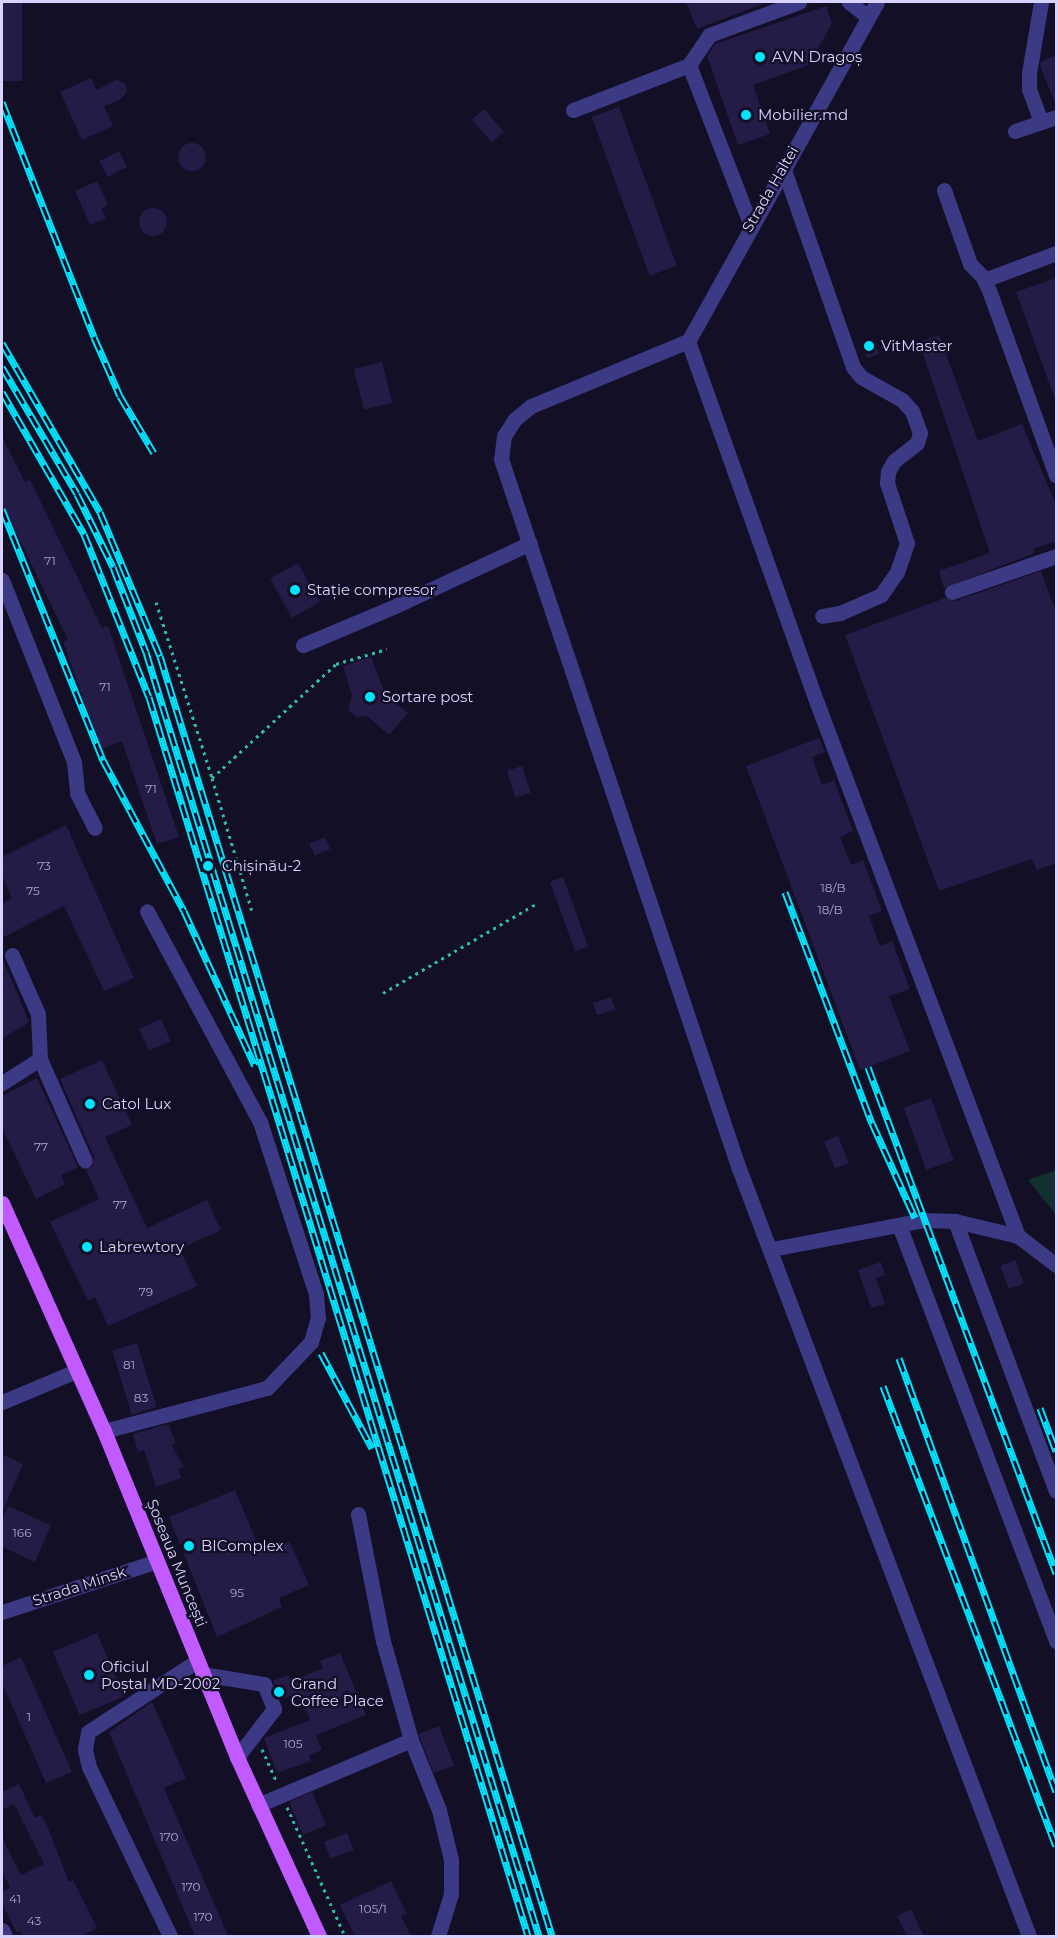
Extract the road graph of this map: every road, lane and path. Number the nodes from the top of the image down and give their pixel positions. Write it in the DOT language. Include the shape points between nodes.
graph roads {
  1 [pos="798,2"];
  2 [pos="849,2"];
  3 [pos="877,2"];
  4 [pos="1041,2"];
  5 [pos="868,17"];
  6 [pos="689,65"];
  7 [pos="573,110"];
  8 [pos="1056,117"];
  9 [pos="1041,122"];
  10 [pos="1015,131"];
  11 [pos="783,167"];
  12 [pos="944,190"];
  13 [pos="750,223"];
  14 [pos="1056,253"];
  15 [pos="984,280"];
  16 [pos="687,341"];
  17 [pos="1056,475"];
  18 [pos="530,543"];
  19 [pos="1056,556"];
  20 [pos="2,580"];
  21 [pos="952,592"];
  22 [pos="156,602"];
  23 [pos="822,616"];
  24 [pos="303,645"];
  25 [pos="387,649"];
  26 [pos="212,778"];
  27 [pos="95,828"];
  28 [pos="536,904"];
  29 [pos="147,911"];
  30 [pos="252,911"];
  31 [pos="12,955"];
  32 [pos="383,993"];
  33 [pos="40,1059"];
  34 [pos="2,1083"];
  35 [pos="85,1161"];
  36 [pos="2,1203"];
  37 [pos="955,1221"];
  38 [pos="898,1225"];
  39 [pos="1018,1236"];
  40 [pos="772,1249"];
  41 [pos="1056,1265"];
  42 [pos="76,1371"];
  43 [pos="2,1401"];
  44 [pos="104,1431"];
  45 [pos="1056,1491"];
  46 [pos="358,1514"];
  47 [pos="157,1561"];
  48 [pos="2,1612"];
  49 [pos="1056,1641"];
  50 [pos="199,1668"];
  51 [pos="255,1734"];
  52 [pos="411,1740"];
  53 [pos="237,1757"];
  54 [pos="282,1795"];
  55 [pos="258,1805"];
  56 [pos="2,1930"];
  57 [pos="5,1936"];
  58 [pos="170,1936"];
  59 [pos="319,1936"];
  60 [pos="345,1936"];
  61 [pos="438,1936"];
  62 [pos="1029,1936"];
  1 -- 6 [label="street" via="709,35"];
  2 -- 5 [label="street"];
  3 -- 5 [label="street, Strada Haltei"];
  4 -- 9 [label="street" via="1029,89"];
  5 -- 11 [label="street, Strada Haltei"];
  6 -- 7 [label="street"];
  6 -- 13 [label="street"];
  8 -- 9 [label="street"];
  9 -- 10 [label="street"];
  11 -- 13 [label="street, Strada Haltei"];
  11 -- 23 [label="street" via="853,367 861,377 902,400 912,411 920,433 917,443 894,461 888,472 887,483 907,543 897,572 881,595 840,613"];
  12 -- 15 [label="street" via="970,264"];
  13 -- 16 [label="street, Strada Haltei"];
  14 -- 15 [label="street"];
  15 -- 17 [label="street"];
  16 -- 18 [label="street" via="531,406 515,419 504,436 501,459"];
  16 -- 39 [label="street"];
  18 -- 24 [label="street" via="393,608"];
  18 -- 40 [label="street" via="738,1166"];
  19 -- 21 [label="street"];
  20 -- 27 [label="street" via="74,762 77,793"];
  22 -- 26 [label="path"];
  25 -- 26 [label="path" via="336,664"];
  26 -- 30 [label="path"];
  28 -- 32 [label="path"];
  29 -- 44 [label="street" via="260,1122 316,1294 318,1318 310,1342 267,1388"];
  31 -- 33 [label="street" via="38,1014"];
  33 -- 34 [label="street"];
  33 -- 35 [label="street"];
  36 -- 42 [label="main road, Șoseaua Muncești"];
  37 -- 38 [label="street"];
  37 -- 39 [label="street"];
  37 -- 45 [label="street"];
  38 -- 40 [label="street"];
  38 -- 49 [label="street"];
  39 -- 41 [label="street"];
  40 -- 62 [label="street"];
  42 -- 43 [label="street"];
  42 -- 44 [label="main road, Șoseaua Muncești"];
  44 -- 47 [label="main road, Șoseaua Muncești"];
  46 -- 52 [label="street" via="384,1641"];
  47 -- 48 [label="street, Strada Minsk"];
  47 -- 50 [label="main road, Șoseaua Muncești"];
  50 -- 51 [label="street" via="264,1684 274,1709"];
  50 -- 53 [label="main road, Șoseaua Muncești"];
  50 -- 58 [label="street" via="88,1732 86,1749 89,1767"];
  51 -- 53 [label="street"];
  51 -- 54 [label="path"];
  52 -- 54 [label="street"];
  52 -- 61 [label="street" via="432,1788 451,1860 451,1894"];
  53 -- 55 [label="main road, Șoseaua Muncești"];
  54 -- 55 [label="street"];
  54 -- 60 [label="path"];
  55 -- 59 [label="main road, Șoseaua Muncești"];
  56 -- 57 [label="street"];
}
